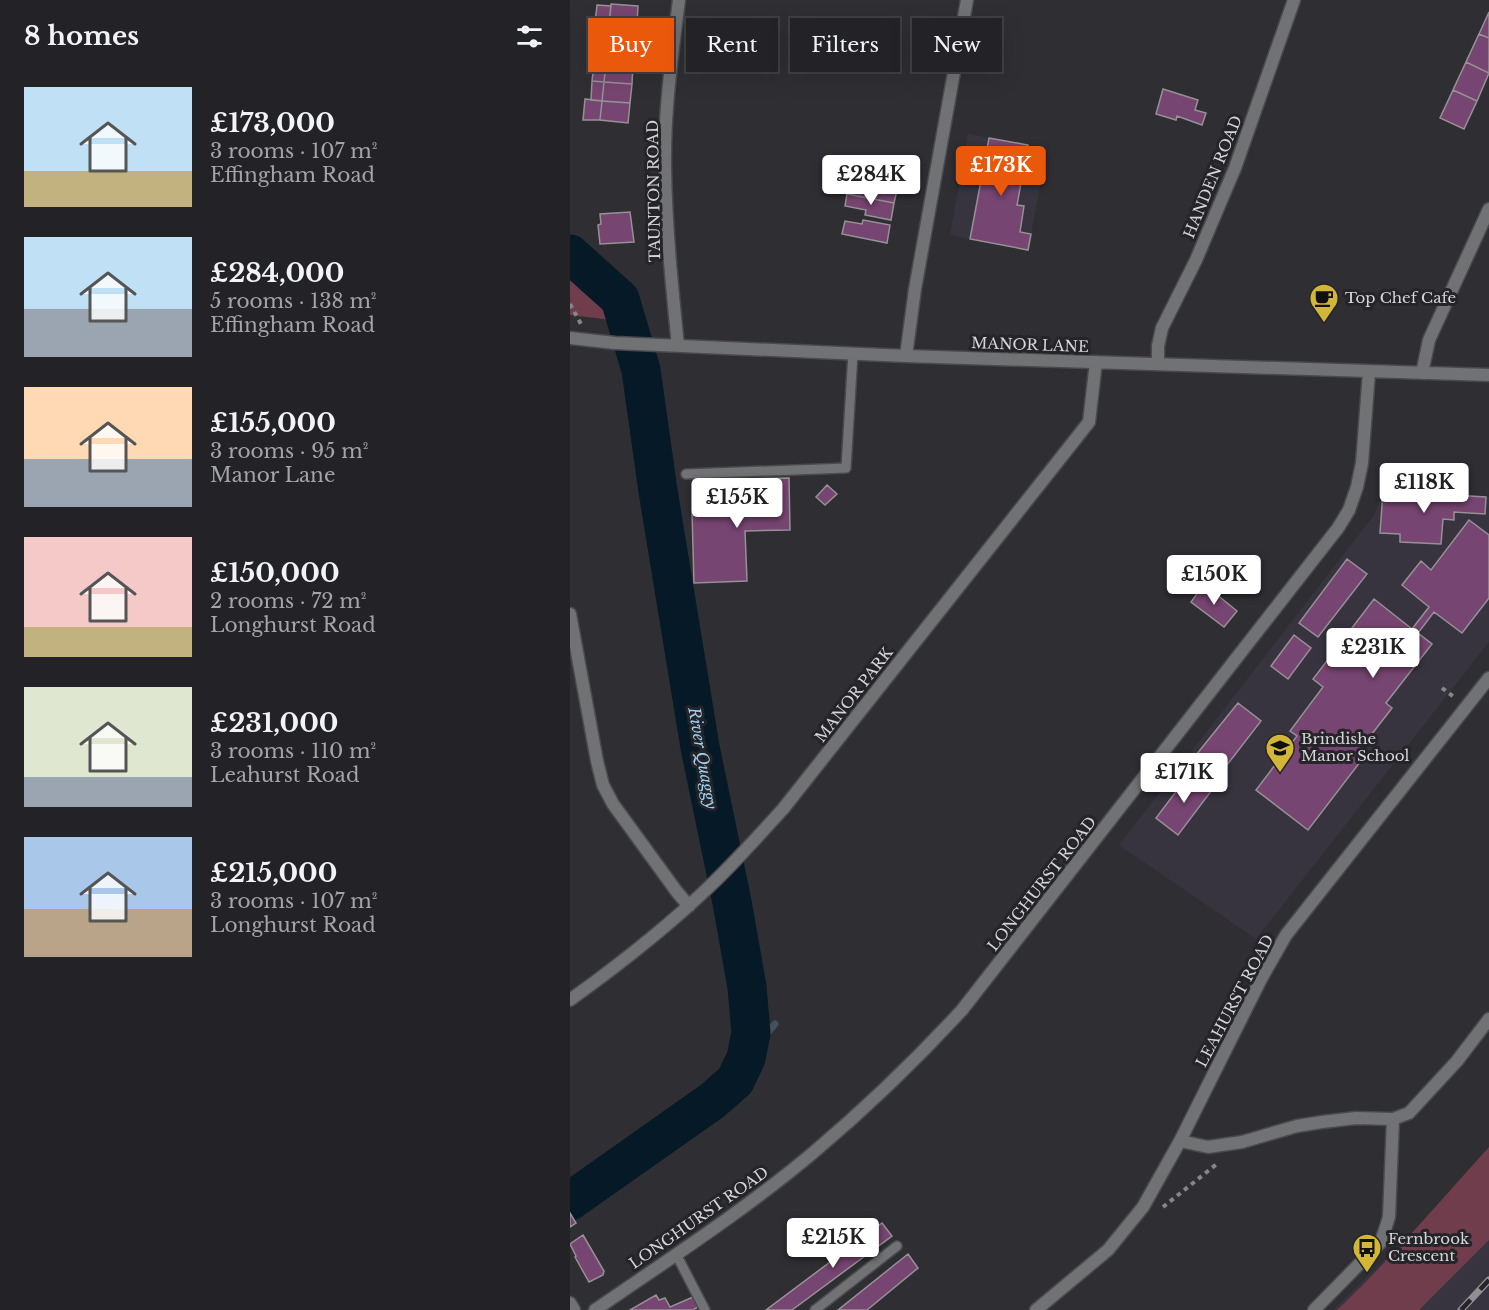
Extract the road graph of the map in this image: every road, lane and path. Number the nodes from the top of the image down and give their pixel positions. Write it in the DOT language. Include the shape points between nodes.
graph roads {
  1 [pos="679,0"];
  2 [pos="967,0"];
  3 [pos="1294,0"];
  4 [pos="1489,209"];
  5 [pos="570,338"];
  6 [pos="678,346"];
  7 [pos="853,353"];
  8 [pos="906,356"];
  9 [pos="1096,362"];
  10 [pos="1158,364"];
  11 [pos="1369,372"];
  12 [pos="1422,373"];
  13 [pos="1489,375"];
  14 [pos="686,474"];
  15 [pos="570,614"];
  16 [pos="1489,678"];
  17 [pos="689,906"];
  18 [pos="570,1000"];
  19 [pos="1489,1019"];
  20 [pos="1393,1119"];
  21 [pos="1180,1141"];
  22 [pos="1215,1165"];
  23 [pos="1159,1210"];
  24 [pos="897,1246"];
  25 [pos="676,1254"];
  26 [pos="570,1303"];
  27 [pos="574,1310"];
  28 [pos="595,1310"];
  29 [pos="705,1310"];
  30 [pos="815,1310"];
  31 [pos="1036,1310"];
  32 [pos="1314,1310"];
  1 -- 6 [label="street, TAUNTON ROAD" via="667,105 665,166"];
  2 -- 8 [label="street"];
  3 -- 10 [label="street, HANDEN ROAD" via="1235,168 1162,328"];
  4 -- 12 [label="street" via="1432,332"];
  5 -- 6 [label="street, MANOR LANE"];
  6 -- 7 [label="street, MANOR LANE"];
  7 -- 8 [label="street, MANOR LANE"];
  7 -- 14 [label="lane" via="846,468"];
  8 -- 9 [label="street, MANOR LANE"];
  9 -- 10 [label="street, MANOR LANE"];
  9 -- 17 [label="street, MANOR PARK" via="1089,422 783,809"];
  10 -- 11 [label="street, MANOR LANE"];
  11 -- 12 [label="street, MANOR LANE"];
  11 -- 25 [label="street, LONGHURST ROAD" via="1362,463 1349,510 1338,528 1018,939 962,1010 814,1153"];
  12 -- 13 [label="street, MANOR LANE"];
  15 -- 17 [label="street" via="603,785"];
  16 -- 21 [label="street, LEAHURST ROAD" via="1287,935"];
  17 -- 18 [label="street, MANOR PARK"];
  19 -- 20 [label="street" via="1409,1113"];
  20 -- 21 [label="street" via="1322,1122 1208,1147"];
  20 -- 32 [label="street" via="1389,1217 1381,1242"];
  21 -- 31 [label="street, LEAHURST ROAD" via="1143,1207 1108,1250"];
  22 -- 23 [label="path"];
  24 -- 30 [label="lane"];
  25 -- 28 [label="street, LONGHURST ROAD"];
  25 -- 29 [label="lane"];
  26 -- 27 [label="street"];
}
